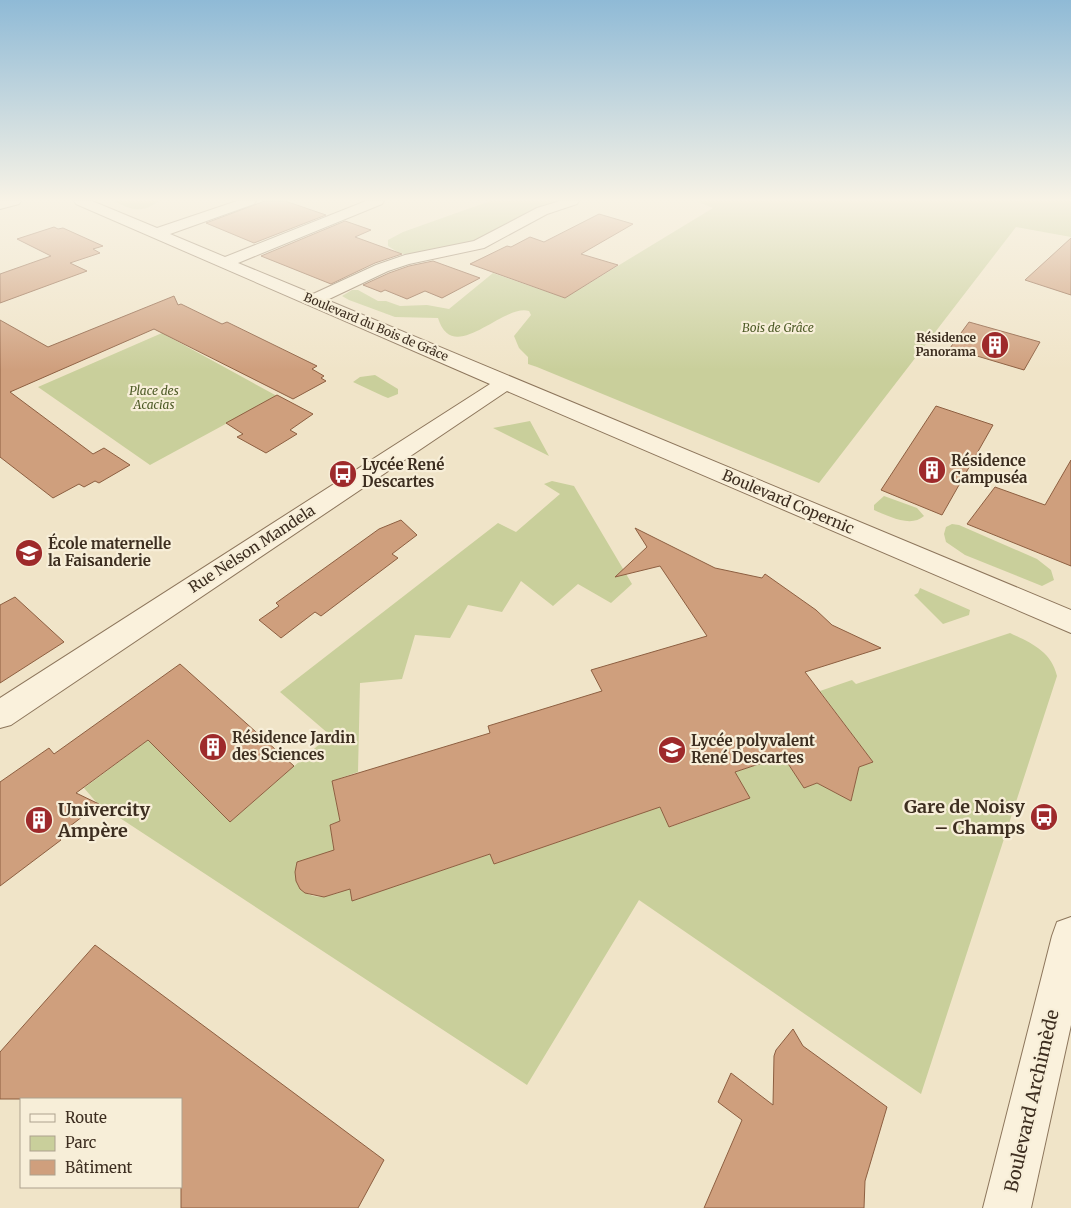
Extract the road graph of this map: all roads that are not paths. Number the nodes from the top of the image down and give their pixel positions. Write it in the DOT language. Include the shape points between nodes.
graph roads {
  1 [pos="215,257"];
  2 [pos="237,257"];
  3 [pos="419,257"];
  4 [pos="226,262"];
  5 [pos="314,300"];
  6 [pos="505,383"];
  7 [pos="1071,622"];
  8 [pos="0,715"];
  9 [pos="1071,936"];
  10 [pos="1007,1208"];
  1 -- 4 [label="street, Boulevard du Bois de Grâce"];
  2 -- 4 [label="street"];
  3 -- 5 [label="street" via="382,268"];
  4 -- 5 [label="street, Boulevard du Bois de Grâce"];
  5 -- 6 [label="street, Boulevard du Bois de Grâce"];
  6 -- 7 [label="street, Boulevard Copernic"];
  6 -- 8 [label="street, Rue Nelson Mandela"];
  9 -- 10 [label="street, Boulevard Archimède"];
}
